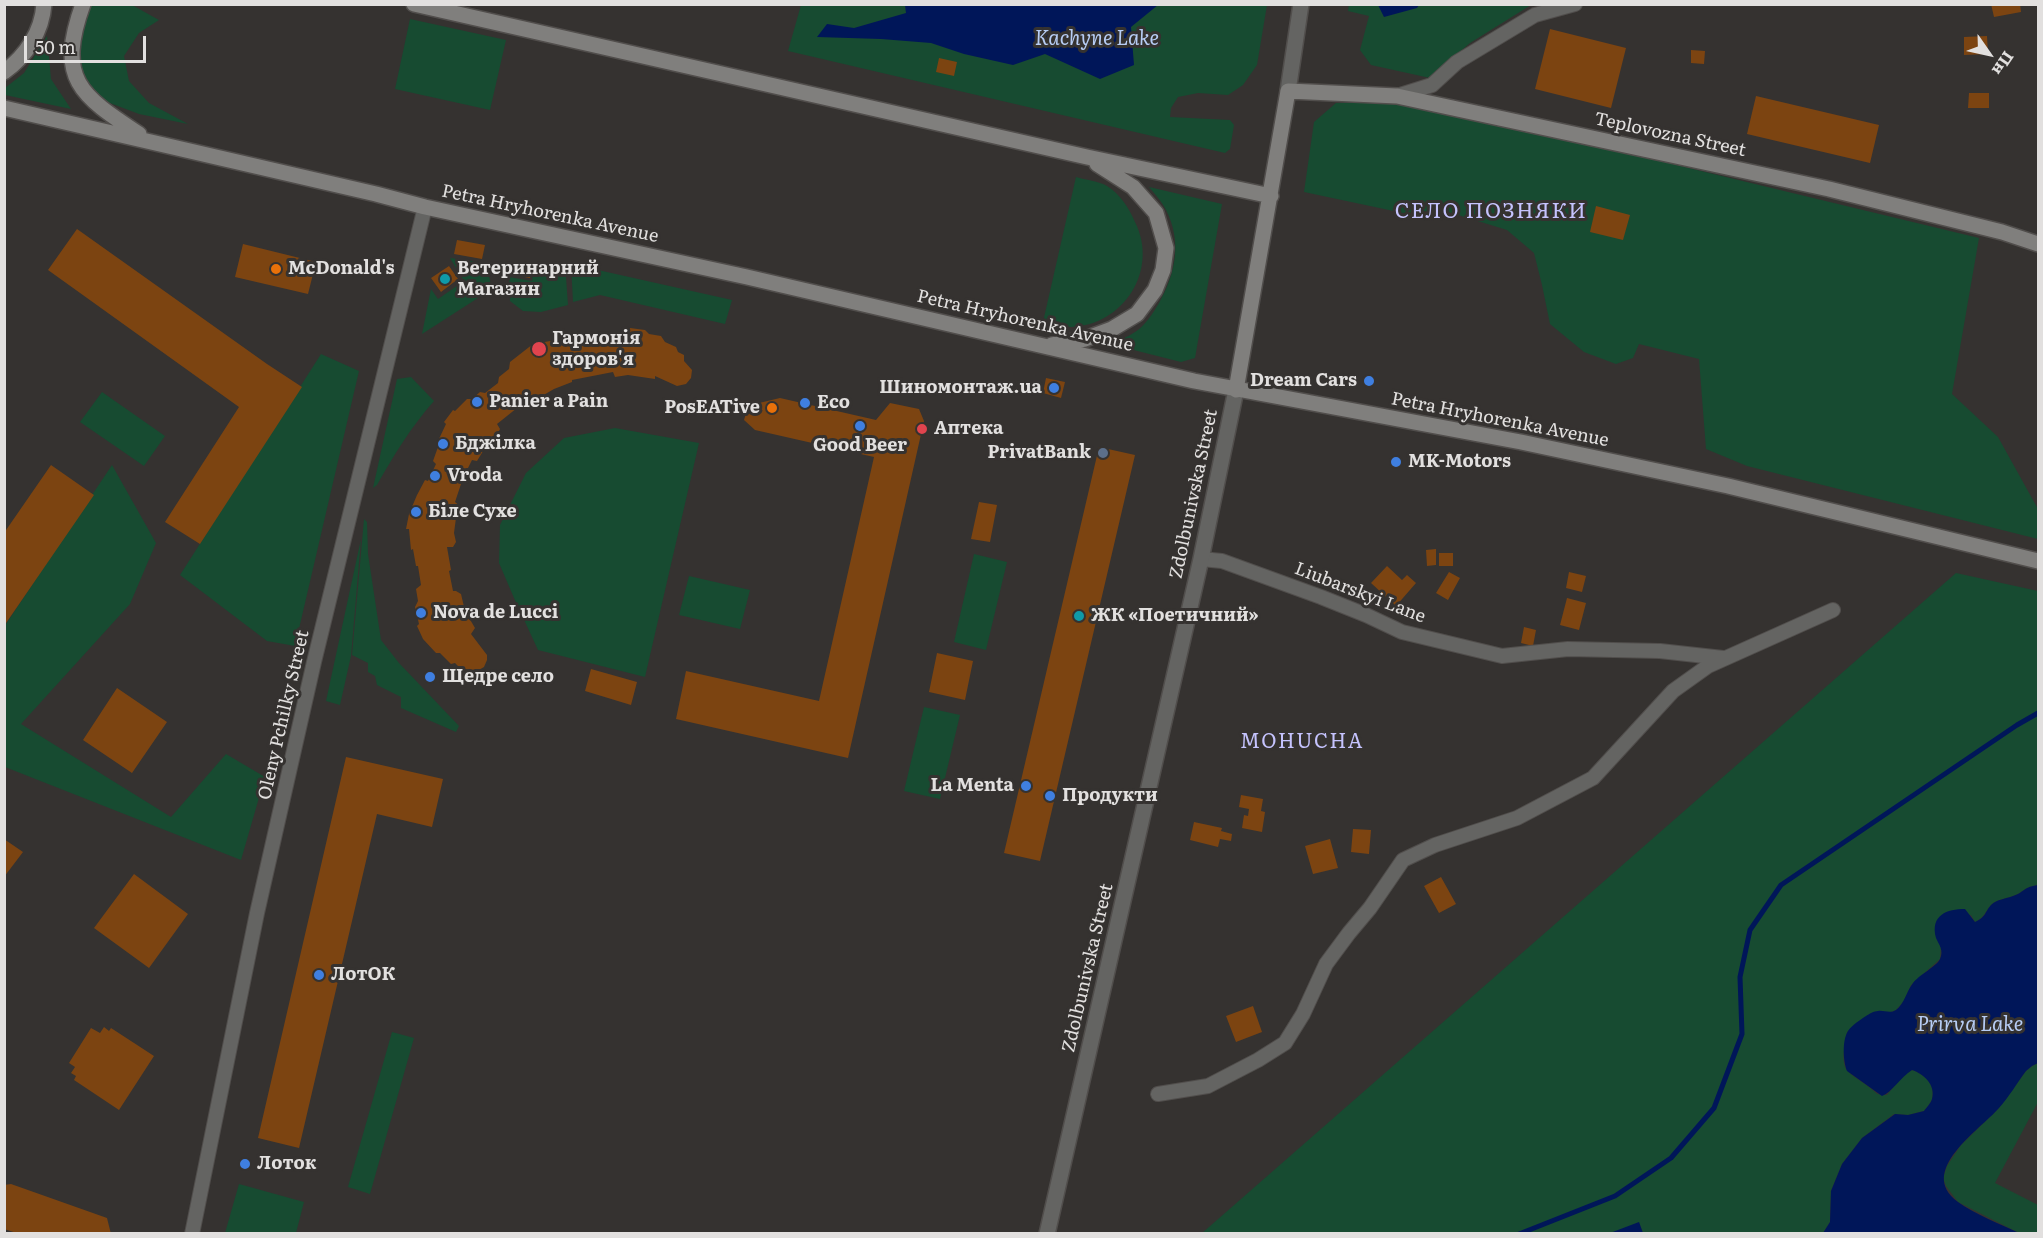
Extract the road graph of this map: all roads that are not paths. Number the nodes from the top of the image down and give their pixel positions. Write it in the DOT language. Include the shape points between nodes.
graph roads {
  1 [pos="44,4"];
  2 [pos="82,4"];
  3 [pos="414,4"];
  4 [pos="1301,4"];
  5 [pos="1575,4"];
  6 [pos="4,72"];
  7 [pos="1288,91"];
  8 [pos="1397,96"];
  9 [pos="4,108"];
  10 [pos="149,140"];
  11 [pos="1087,157"];
  12 [pos="1271,196"];
  13 [pos="425,207"];
  14 [pos="2038,244"];
  15 [pos="1046,346"];
  16 [pos="1236,390"];
  17 [pos="1201,559"];
  18 [pos="2038,561"];
  19 [pos="1833,610"];
  20 [pos="1723,658"];
  21 [pos="1158,1094"];
  22 [pos="192,1233"];
  23 [pos="1047,1233"];
  1 -- 6 [label="main road" via="35,38 18,62"];
  2 -- 10 [label="main road" via="71,58 79,86 99,108"];
  3 -- 11 [label="main road"];
  4 -- 7 [label="street, Zdolbunivska Street"];
  5 -- 8 [label="street" via="1534,15 1457,62 1432,85"];
  7 -- 8 [label="main road, Teplovozna Street"];
  7 -- 12 [label="main road, Zdolbunivska Street"];
  8 -- 14 [label="main road, Teplovozna Street" via="1829,189"];
  9 -- 10 [label="main road, Petra Hryhorenka Avenue"];
  10 -- 13 [label="main road, Petra Hryhorenka Avenue"];
  11 -- 12 [label="main road"];
  11 -- 15 [label="main road" via="1133,187 1156,213 1166,248 1163,270 1155,290 1137,314 1085,339"];
  12 -- 16 [label="main road, Zdolbunivska Street"];
  13 -- 15 [label="main road, Petra Hryhorenka Avenue"];
  13 -- 22 [label="street, Oleny Pchilky Street" via="314,662 257,913"];
  15 -- 16 [label="main road, Petra Hryhorenka Avenue"];
  16 -- 17 [label="street, Zdolbunivska Street"];
  16 -- 18 [label="main road, Petra Hryhorenka Avenue" via="1521,442 1728,486"];
  17 -- 20 [label="street, Liubarskyi Lane" via="1222,561 1402,632 1502,656 1568,649 1659,651"];
  17 -- 23 [label="street, Zdolbunivska Street"];
  19 -- 20 [label="street"];
  20 -- 21 [label="street" via="1673,692 1593,778 1518,818 1435,845 1403,860 1326,964 1285,1043 1208,1086"];
}
